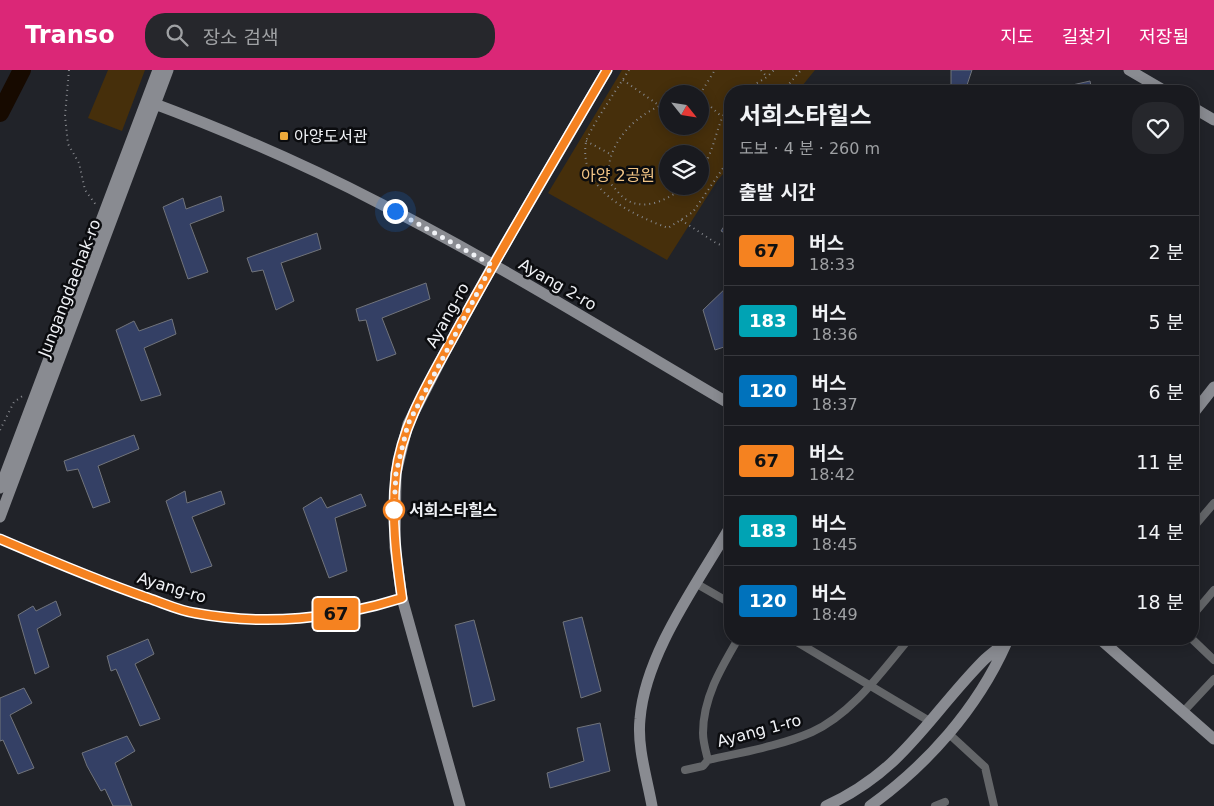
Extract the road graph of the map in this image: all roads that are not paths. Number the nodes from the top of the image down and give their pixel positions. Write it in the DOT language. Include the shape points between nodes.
graph roads {
  1 [pos="158,70"];
  2 [pos="168,70"];
  3 [pos="607,70"];
  4 [pos="1129,70"];
  5 [pos="1155,85"];
  6 [pos="151,102"];
  7 [pos="1199,111"];
  8 [pos="1214,119"];
  9 [pos="492,265"];
  10 [pos="1214,387"];
  11 [pos="724,400"];
  12 [pos="1199,406"];
  13 [pos="0,488"];
  14 [pos="1214,503"];
  15 [pos="0,517"];
  16 [pos="1199,521"];
  17 [pos="724,537"];
  18 [pos="0,539"];
  19 [pos="697,584"];
  20 [pos="1214,590"];
  21 [pos="402,598"];
  22 [pos="724,600"];
  23 [pos="1199,608"];
  24 [pos="735,645"];
  25 [pos="802,645"];
  26 [pos="904,645"];
  27 [pos="1002,645"];
  28 [pos="1006,645"];
  29 [pos="1107,645"];
  30 [pos="1198,645"];
  31 [pos="1214,660"];
  32 [pos="1214,678"];
  33 [pos="870,685"];
  34 [pos="1183,712"];
  35 [pos="930,722"];
  36 [pos="948,733"];
  37 [pos="1214,739"];
  38 [pos="708,760"];
  39 [pos="685,770"];
  40 [pos="945,802"];
  41 [pos="460,806"];
  42 [pos="652,806"];
  43 [pos="826,806"];
  44 [pos="870,806"];
  45 [pos="935,806"];
  46 [pos="994,806"];
  1 -- 6 [label="street, Jungangdaehak-ro"];
  2 -- 6 [label="street, Jungangdaehak-ro"];
  3 -- 9 [label="street, Ayang-ro"];
  4 -- 5 [label="street"];
  6 -- 9 [label="street, Ayang 2-ro" via="260,147 378,202"];
  6 -- 13 [label="street, Jungangdaehak-ro" via="103,216"];
  6 -- 15 [label="street, Jungangdaehak-ro"];
  7 -- 8 [label="street"];
  9 -- 11 [label="street, Ayang 2-ro"];
  9 -- 21 [label="street, Ayang-ro" via="408,424 396,473 394,510"];
  10 -- 12 [label="street"];
  14 -- 16 [label="street"];
  17 -- 19 [label="street"];
  18 -- 21 [label="street, Ayang-ro" via="103,582 193,613 252,620 328,616 364,610"];
  19 -- 22 [label="street"];
  19 -- 42 [label="street" via="655,657 644,688 639,721"];
  20 -- 23 [label="street"];
  21 -- 41 [label="street, Ayang-ro"];
  24 -- 38 [label="street, Ayang 1-ro" via="718,674 706,706 703,734"];
  25 -- 33 [label="street"];
  26 -- 33 [label="street, Ayang 1-ro"];
  27 -- 35 [label="street" via="983,661"];
  28 -- 36 [label="street" via="992,674"];
  29 -- 34 [label="street"];
  30 -- 31 [label="street"];
  32 -- 34 [label="street"];
  33 -- 35 [label="street"];
  33 -- 38 [label="street, Ayang 1-ro" via="844,710 814,731"];
  34 -- 37 [label="street"];
  35 -- 43 [label="street" via="882,773"];
  36 -- 44 [label="street" via="919,768"];
  36 -- 46 [label="street" via="985,767"];
  38 -- 39 [label="street" via="703,766"];
  40 -- 45 [label="street"];
}
